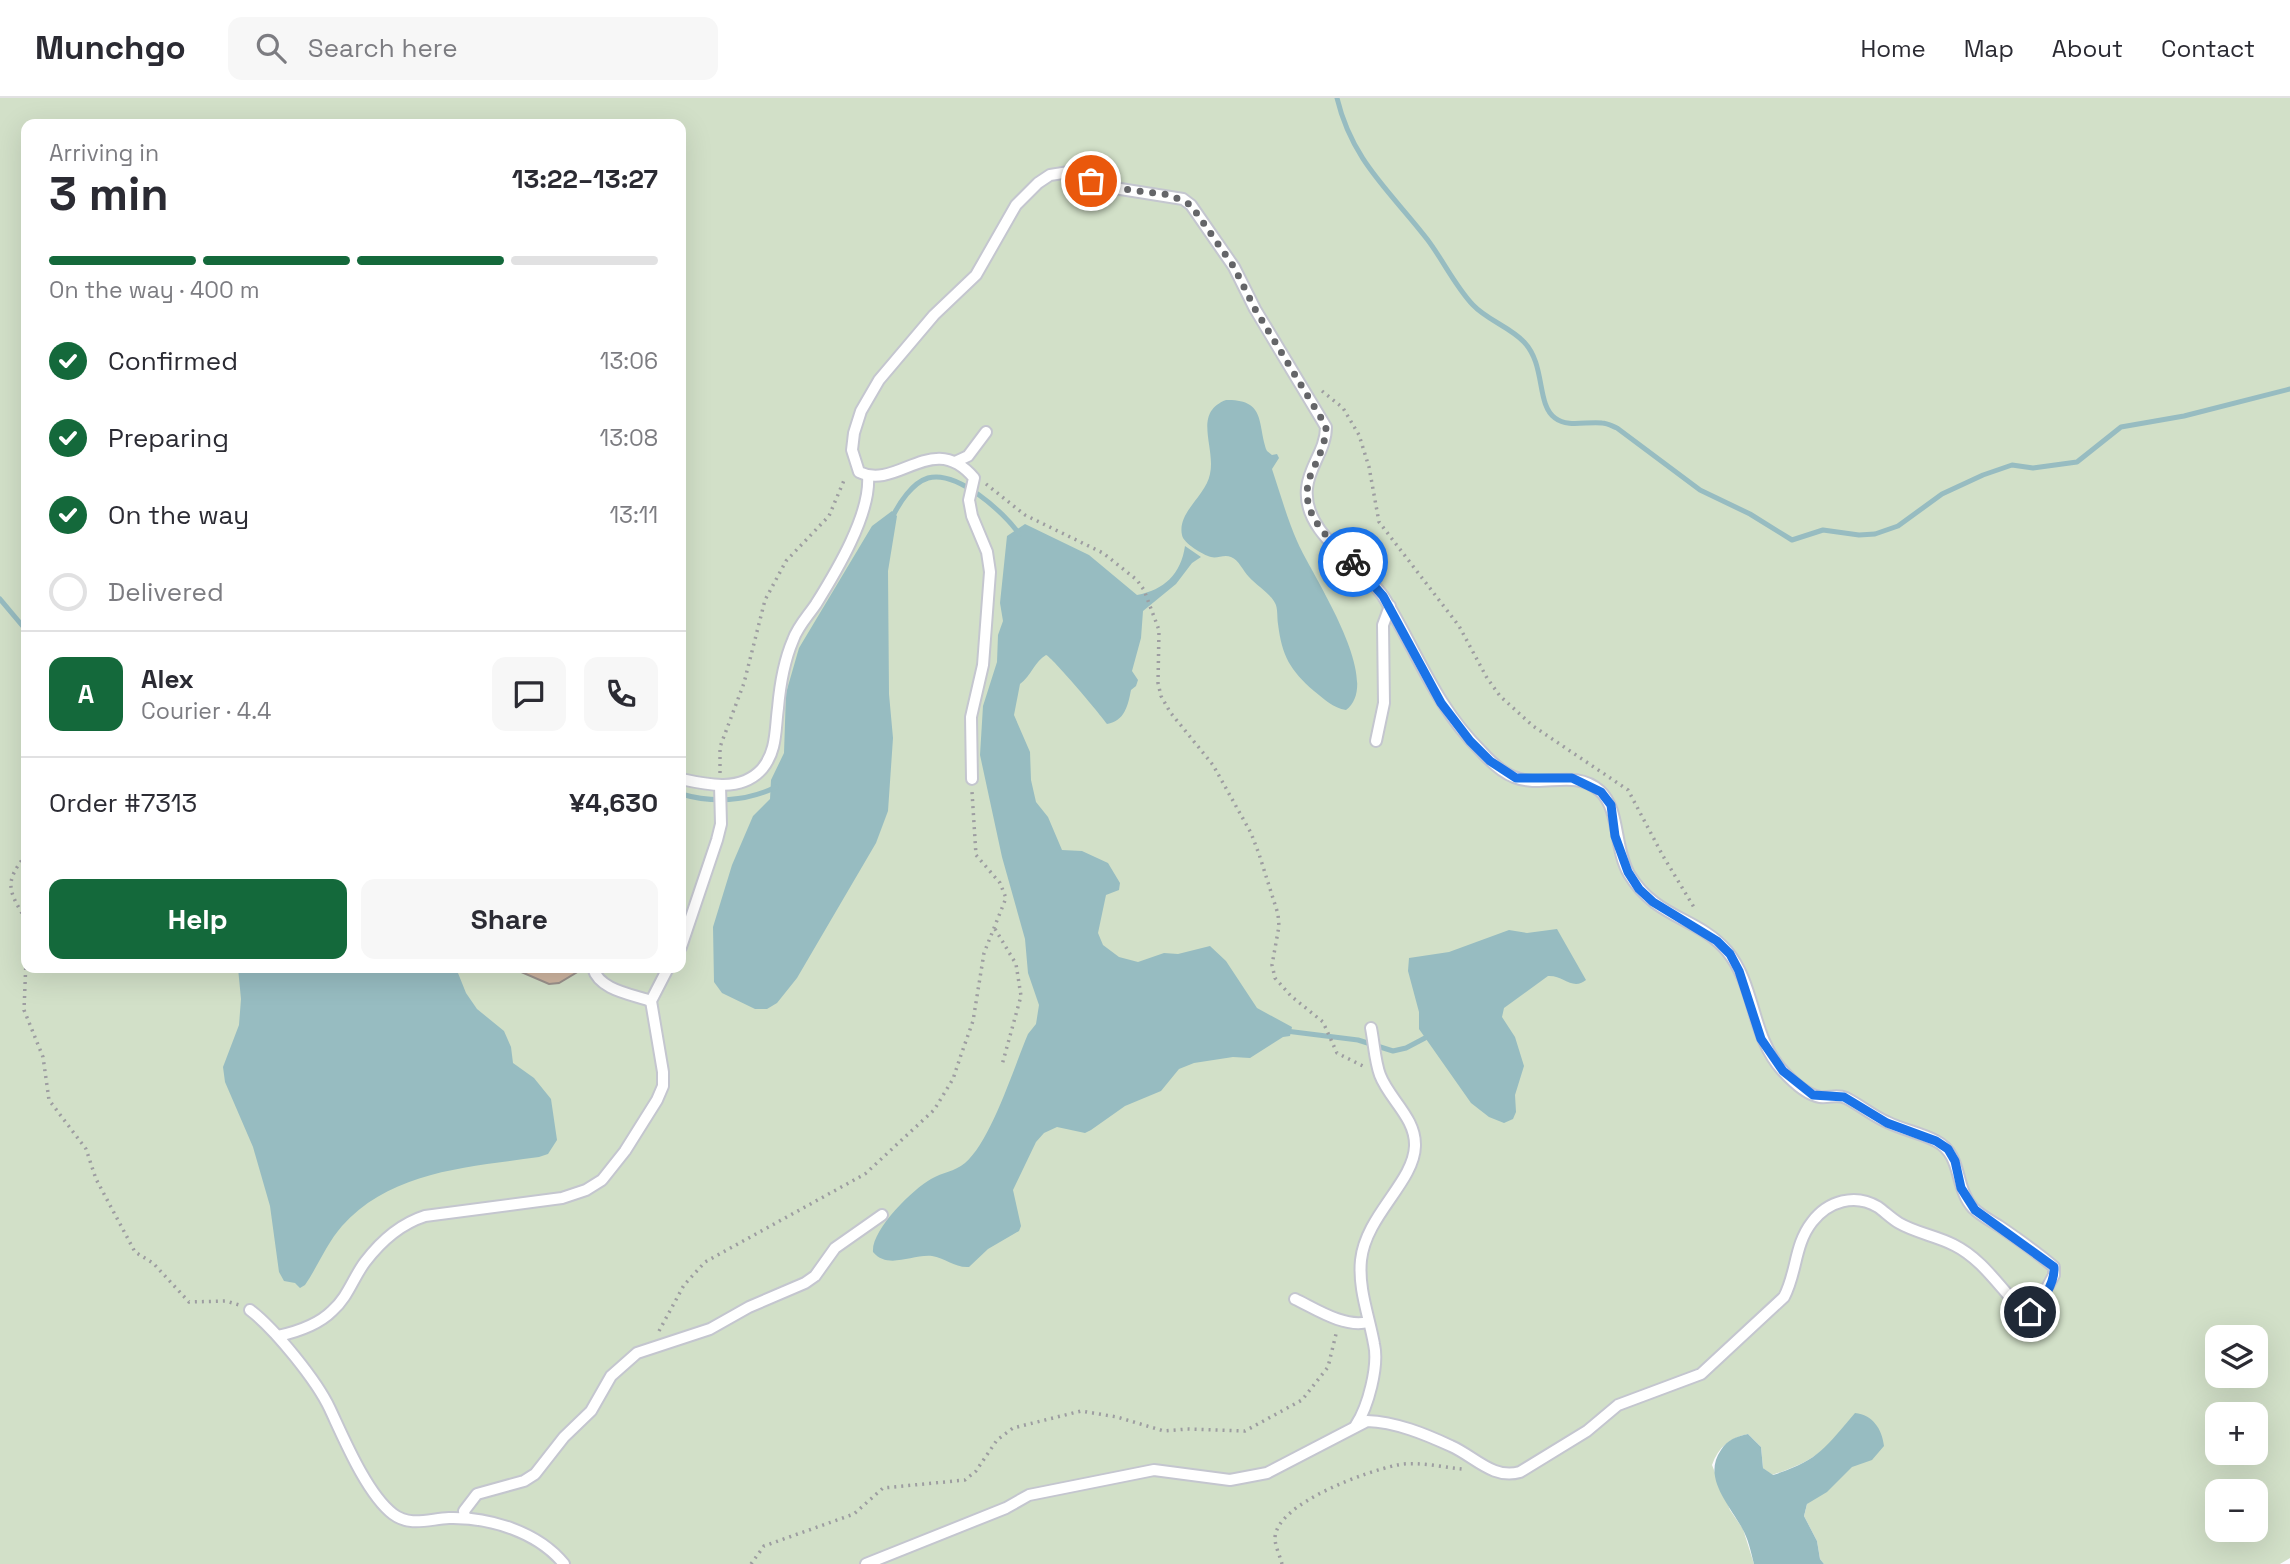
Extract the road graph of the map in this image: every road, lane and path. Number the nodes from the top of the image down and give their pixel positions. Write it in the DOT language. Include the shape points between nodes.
graph roads {
  1 [pos="1301,382"];
  2 [pos="986,432"];
  3 [pos="955,462"];
  4 [pos="864,474"];
  5 [pos="974,481"];
  6 [pos="1390,606"];
  7 [pos="1376,741"];
  8 [pos="972,779"];
  9 [pos="686,780"];
  10 [pos="720,789"];
  11 [pos="21,862"];
  12 [pos="21,912"];
  13 [pos="995,929"];
  14 [pos="686,932"];
  15 [pos="1713,938"];
  16 [pos="26,973"];
  17 [pos="594,973"];
  18 [pos="665,973"];
  19 [pos="651,1001"];
  20 [pos="1371,1028"];
  21 [pos="1002,1065"];
  22 [pos="1379,1070"];
  23 [pos="882,1214"];
  24 [pos="1295,1299"];
  25 [pos="250,1310"];
  26 [pos="1343,1320"];
  27 [pos="1368,1322"];
  28 [pos="278,1336"];
  29 [pos="650,1348"];
  30 [pos="1356,1425"];
  31 [pos="1489,1469"];
  32 [pos="465,1518"];
  33 [pos="564,1564"];
  34 [pos="751,1564"];
  35 [pos="866,1564"];
  36 [pos="1282,1564"];
  1 -- 4 [label="lane" via="1234,267 1191,205 1170,195 1108,187 1069,172 1057,173 1038,183 1016,205 976,275 934,315 879,380 854,433 852,450"];
  1 -- 6 [label="lane" via="1326,426 1326,439 1307,489 1308,507 1325,536 1373,581"];
  1 -- 15 [label="path" via="1329,395 1352,420 1369,467 1379,523 1459,626 1477,664 1500,696 1561,747 1628,790"];
  2 -- 3 [label="lane" via="968,456"];
  3 -- 4 [label="lane" via="931,459 880,475"];
  3 -- 5 [label="lane"];
  4 -- 10 [label="lane" via="869,487 848,544 791,643 771,757 754,776"];
  4 -- 10 [label="path" via="847,473 829,516 786,561 765,600 744,683 720,747"];
  5 -- 8 [label="lane" via="969,500 990,572 983,665 971,717"];
  5 -- 22 [label="path" via="1000,494 1025,515 1103,553 1138,580 1159,630 1161,696 1213,765 1259,854 1278,914 1272,965 1275,978 1323,1022 1336,1053"];
  6 -- 7 [label="lane" via="1383,625 1384,703"];
  6 -- 15 [label="lane" via="1441,703 1470,741 1516,778 1572,778 1601,792 1611,805 1620,855 1639,889 1668,914"];
  8 -- 13 [label="path" via="976,855 1000,883 1006,898"];
  9 -- 10 [label="lane"];
  10 -- 14 [label="lane" via="717,840"];
  11 -- 12 [label="path" via="10,877 10,886"];
  13 -- 21 [label="path" via="1016,964 1021,996"];
  13 -- 29 [label="path" via="985,953 973,1021 953,1079 934,1110 865,1174 695,1270"];
  15 -- 31 [label="lane" via="1739,971 1761,1039 1783,1071 1813,1095 1844,1097 1887,1123 1948,1149 1961,1188 1975,1210 2040,1255 2054,1267 2054,1275 2036,1308 2024,1312 2000,1283 1956,1246 1899,1223 1863,1199 1841,1201 1806,1230 1784,1297 1701,1374 1618,1405 1587,1431 1520,1472 1510,1475"];
  16 -- 25 [label="path" via="24,1010 43,1057 49,1100 86,1149 96,1179 135,1252 164,1273 188,1302 226,1301"];
  17 -- 19 [label="lane" via="607,986"];
  18 -- 19 [label="lane"];
  19 -- 28 [label="lane" via="663,1086 625,1151 602,1180 562,1198 410,1221 396,1229 364,1263 353,1287 330,1314"];
  20 -- 22 [label="lane"];
  22 -- 27 [label="lane" via="1408,1121 1415,1145 1405,1174 1372,1224 1361,1259"];
  23 -- 29 [label="lane" via="835,1248 805,1283 710,1329"];
  24 -- 26 [label="lane"];
  25 -- 28 [label="lane"];
  26 -- 27 [label="lane"];
  26 -- 34 [label="path" via="1328,1367 1302,1400 1245,1431 1164,1431 1081,1411 1023,1425 998,1440 965,1480 883,1488 853,1514 764,1546"];
  27 -- 30 [label="lane" via="1375,1357 1367,1408"];
  28 -- 32 [label="lane" via="329,1407 346,1446 386,1509 408,1522"];
  29 -- 32 [label="lane" via="636,1353 611,1376 591,1411 535,1474 477,1494 464,1511"];
  30 -- 31 [label="lane" via="1383,1421 1423,1434 1455,1447"];
  30 -- 35 [label="lane" via="1295,1460 1243,1479 1154,1470 1029,1495"];
  31 -- 36 [label="path" via="1397,1465 1320,1493 1282,1522 1275,1539"];
  32 -- 33 [label="lane" via="541,1541"];
}
